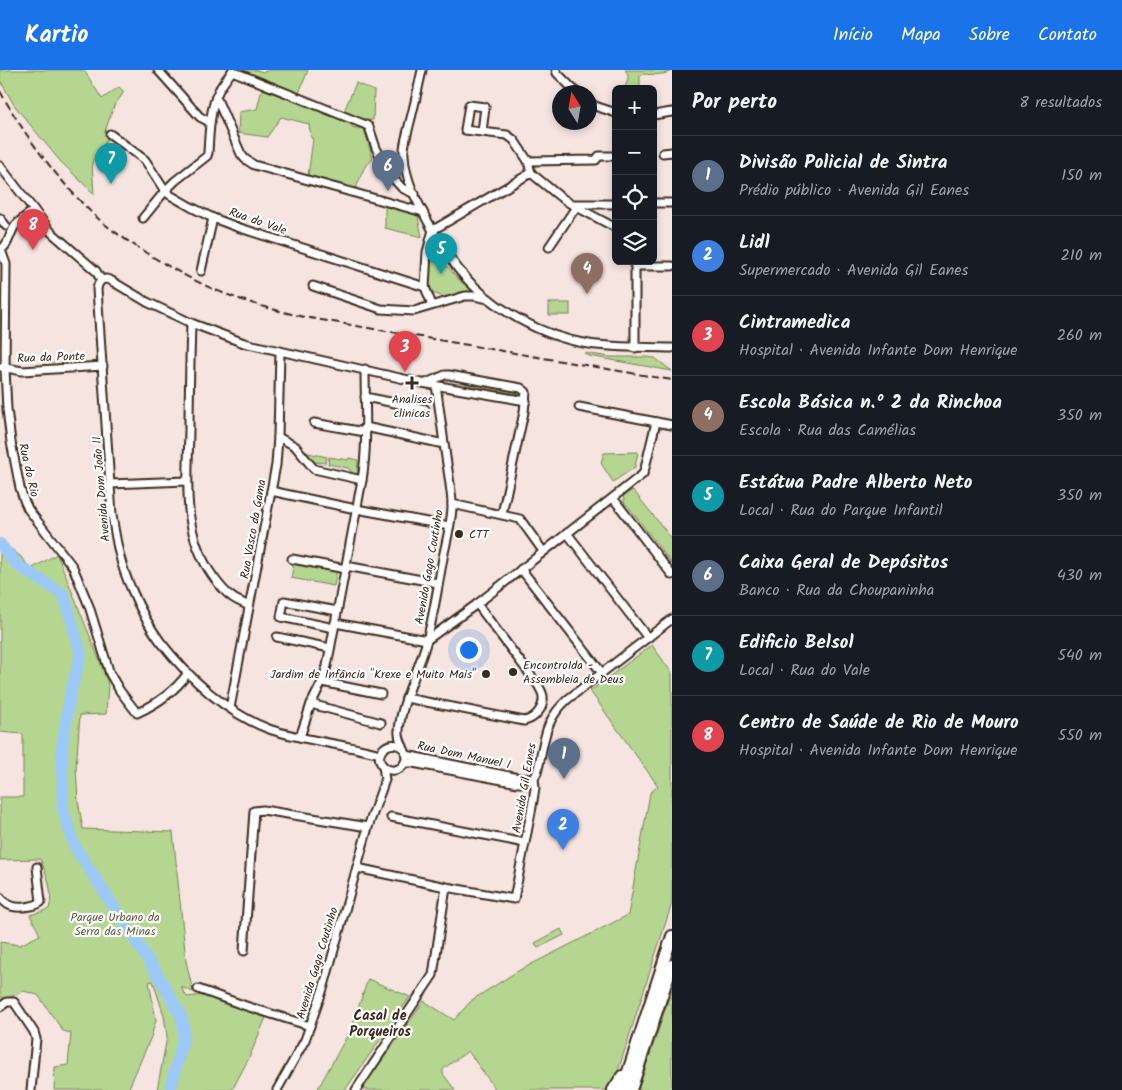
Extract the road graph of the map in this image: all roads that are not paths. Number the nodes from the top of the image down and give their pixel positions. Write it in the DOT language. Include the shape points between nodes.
graph roads {
  1 [pos="158,70"];
  2 [pos="232,70"];
  3 [pos="422,70"];
  4 [pos="555,71"];
  5 [pos="569,85"];
  6 [pos="216,97"];
  7 [pos="597,107"];
  8 [pos="612,112"];
  9 [pos="672,112"];
  10 [pos="657,114"];
  11 [pos="210,122"];
  12 [pos="482,132"];
  13 [pos="110,134"];
  14 [pos="672,152"];
  15 [pos="663,153"];
  16 [pos="612,156"];
  17 [pos="528,161"];
  18 [pos="0,166"];
  19 [pos="531,173"];
  20 [pos="165,191"];
  21 [pos="414,194"];
  22 [pos="657,203"];
  23 [pos="672,203"];
  24 [pos="612,204"];
  25 [pos="574,205"];
  26 [pos="34,210"];
  27 [pos="423,212"];
  28 [pos="0,218"];
  29 [pos="144,218"];
  30 [pos="213,218"];
  31 [pos="6,226"];
  32 [pos="612,226"];
  33 [pos="433,230"];
  34 [pos="549,247"];
  35 [pos="1,250"];
  36 [pos="635,265"];
  37 [pos="654,265"];
  38 [pos="672,266"];
  39 [pos="200,271"];
  40 [pos="101,280"];
  41 [pos="313,286"];
  42 [pos="425,287"];
  43 [pos="490,300"];
  44 [pos="432,305"];
  45 [pos="191,323"];
  46 [pos="635,348"];
  47 [pos="672,348"];
  48 [pos="280,352"];
  49 [pos="103,366"];
  50 [pos="2,368"];
  51 [pos="365,369"];
  52 [pos="426,383"];
  53 [pos="436,385"];
  54 [pos="365,397"];
  55 [pos="526,401"];
  56 [pos="579,407"];
  57 [pos="425,410"];
  58 [pos="656,422"];
  59 [pos="314,423"];
  60 [pos="672,425"];
  61 [pos="365,429"];
  62 [pos="278,437"];
  63 [pos="444,444"];
  64 [pos="362,480"];
  65 [pos="188,481"];
  66 [pos="110,484"];
  67 [pos="272,491"];
  68 [pos="613,498"];
  69 [pos="452,504"];
  70 [pos="357,509"];
  71 [pos="502,514"];
  72 [pos="449,526"];
  73 [pos="567,533"];
  74 [pos="543,551"];
  75 [pos="292,559"];
  76 [pos="346,567"];
  77 [pos="521,569"];
  78 [pos="672,575"];
  79 [pos="438,583"];
  80 [pos="477,604"];
  81 [pos="249,606"];
  82 [pos="337,611"];
  83 [pos="672,619"];
  84 [pos="335,625"];
  85 [pos="277,637"];
  86 [pos="648,638"];
  87 [pos="427,640"];
  88 [pos="330,648"];
  89 [pos="188,673"];
  90 [pos="602,674"];
  91 [pos="322,682"];
  92 [pos="381,694"];
  93 [pos="406,698"];
  94 [pos="311,704"];
  95 [pos="230,708"];
  96 [pos="381,723"];
  97 [pos="300,737"];
  98 [pos="405,751"];
  99 [pos="380,754"];
  100 [pos="405,763"];
  101 [pos="383,766"];
  102 [pos="394,770"];
  103 [pos="534,778"];
  104 [pos="384,780"];
  105 [pos="391,817"];
  106 [pos="368,827"];
  107 [pos="525,843"];
  108 [pos="37,867"];
  109 [pos="357,868"];
  110 [pos="446,888"];
  111 [pos="0,897"];
  112 [pos="672,936"];
  113 [pos="244,951"];
  114 [pos="672,964"];
  115 [pos="198,989"];
  116 [pos="0,1006"];
  117 [pos="310,1026"];
  118 [pos="632,1060"];
  119 [pos="31,1090"];
  120 [pos="277,1090"];
  121 [pos="356,1090"];
  122 [pos="613,1090"];
  123 [pos="622,1090"];
  124 [pos="631,1090"];
  1 -- 11 [label="street" via="200,117"];
  2 -- 6 [label="street"];
  2 -- 21 [label="street" via="369,127 391,176 402,188"];
  3 -- 21 [label="street" via="404,152 405,168"];
  4 -- 5 [label="street"];
  6 -- 11 [label="street"];
  6 -- 27 [label="street" via="241,154 254,165"];
  7 -- 8 [label="street"];
  9 -- 10 [label="street"];
  11 -- 20 [label="street" via="207,156"];
  12 -- 17 [label="street" via="507,135"];
  13 -- 20 [label="street, Rua do Vale" via="145,160"];
  14 -- 15 [label="street"];
  16 -- 17 [label="street" via="599,156 596,160"];
  17 -- 19 [label="street"];
  18 -- 26 [label="street"];
  19 -- 25 [label="street"];
  19 -- 33 [label="street"];
  20 -- 29 [label="street"];
  20 -- 30 [label="street, Rua do Vale"];
  21 -- 27 [label="street"];
  22 -- 23 [label="street"];
  24 -- 25 [label="street"];
  25 -- 32 [label="street"];
  25 -- 34 [label="street"];
  26 -- 35 [label="street, Rua do Rio" via="14,228"];
  26 -- 40 [label="street" via="52,232 96,271"];
  27 -- 33 [label="street"];
  28 -- 31 [label="street"];
  30 -- 39 [label="street"];
  30 -- 42 [label="street, Rua do Vale"];
  33 -- 42 [label="street" via="427,252"];
  33 -- 43 [label="street" via="460,271"];
  35 -- 50 [label="street, Rua do Rio" via="6,264"];
  36 -- 46 [label="street"];
  37 -- 38 [label="street"];
  40 -- 45 [label="street" via="106,278"];
  40 -- 49 [label="street, Avenida Dom João II" via="98,289"];
  41 -- 44 [label="street" via="381,309 414,311"];
  42 -- 44 [label="street"];
  43 -- 44 [label="street" via="465,296"];
  43 -- 46 [label="street" via="520,320 557,336 590,344"];
  45 -- 48 [label="street" via="244,343"];
  45 -- 65 [label="street"];
  46 -- 47 [label="street"];
  48 -- 51 [label="street"];
  48 -- 62 [label="street, Rua Vasco da Gama"];
  49 -- 50 [label="street, Rua da Ponte" via="22,371"];
  49 -- 66 [label="street, Avenida Dom João II"];
  50 -- 89 [label="street, Rua do Rio" via="11,442 24,500 73,568 89,606 110,674 120,691 137,712 164,697"];
  51 -- 52 [label="street"];
  51 -- 54 [label="street"];
  52 -- 53 [label="street"];
  52 -- 55 [label="street" via="449,375 521,388 526,392"];
  53 -- 55 [label="street"];
  53 -- 63 [label="street, Avenida Gago Coutinho"];
  54 -- 57 [label="street"];
  54 -- 61 [label="street"];
  55 -- 71 [label="street"];
  56 -- 58 [label="street"];
  58 -- 60 [label="street"];
  58 -- 68 [label="street" via="643,474"];
  59 -- 61 [label="street"];
  61 -- 63 [label="street"];
  61 -- 64 [label="street"];
  62 -- 64 [label="street" via="295,446 314,469"];
  62 -- 67 [label="street, Rua Vasco da Gama"];
  63 -- 69 [label="street, Avenida Gago Coutinho"];
  64 -- 70 [label="street"];
  65 -- 66 [label="street"];
  65 -- 81 [label="street" via="192,532 204,563 231,597"];
  66 -- 89 [label="street, Avenida Dom João II" via="117,546 130,587 160,641"];
  67 -- 70 [label="street"];
  67 -- 81 [label="street, Rua Vasco da Gama"];
  68 -- 73 [label="street"];
  68 -- 78 [label="street"];
  69 -- 71 [label="street"];
  69 -- 72 [label="street, Avenida Gago Coutinho"];
  70 -- 72 [label="street"];
  70 -- 76 [label="street"];
  71 -- 74 [label="street" via="520,519"];
  72 -- 79 [label="street, Avenida Gago Coutinho"];
  73 -- 74 [label="street"];
  73 -- 86 [label="street"];
  74 -- 77 [label="street"];
  75 -- 76 [label="street"];
  76 -- 79 [label="street"];
  76 -- 82 [label="street"];
  77 -- 80 [label="street"];
  77 -- 90 [label="street"];
  79 -- 87 [label="street, Avenida Gago Coutinho"];
  80 -- 87 [label="street"];
  80 -- 93 [label="street" via="538,685 544,696 538,712 531,720 524,721"];
  81 -- 95 [label="street, Rua Vasco da Gama"];
  82 -- 84 [label="street"];
  82 -- 84 [label="street" via="284,600 280,617"];
  83 -- 86 [label="street, Avenida Gil Eanes"];
  84 -- 87 [label="street"];
  84 -- 88 [label="street"];
  85 -- 88 [label="street"];
  86 -- 90 [label="street, Avenida Gil Eanes"];
  87 -- 93 [label="street, Avenida Gago Coutinho"];
  88 -- 91 [label="street"];
  89 -- 95 [label="street, Avenida Dom João II"];
  90 -- 103 [label="street, Avenida Gil Eanes" via="552,717"];
  91 -- 92 [label="street"];
  91 -- 94 [label="street"];
  93 -- 98 [label="street, Avenida Gago Coutinho" via="399,730"];
  94 -- 96 [label="street"];
  94 -- 97 [label="street"];
  95 -- 97 [label="street, Avenida Dom João II" via="250,721"];
  97 -- 99 [label="street, Avenida Dom João II"];
  98 -- 99 [label="street" via="396,744 384,747"];
  98 -- 100 [label="street"];
  98 -- 103 [label="street, Rua Dom Manuel I" via="519,778"];
  99 -- 101 [label="street"];
  100 -- 102 [label="street"];
  100 -- 103 [label="street, Rua Dom Manuel I" via="518,783"];
  101 -- 102 [label="street"];
  101 -- 104 [label="street, Avenida Gago Coutinho"];
  102 -- 104 [label="street, Avenida Gago Coutinho"];
  103 -- 107 [label="street, Avenida Gil Eanes"];
  104 -- 106 [label="street, Avenida Gago Coutinho"];
  105 -- 107 [label="street"];
  106 -- 109 [label="street, Avenida Gago Coutinho"];
  106 -- 113 [label="street" via="254,811"];
  107 -- 110 [label="street, Avenida Gil Eanes" via="514,899"];
  108 -- 111 [label="street" via="40,902 37,905 10,906"];
  109 -- 110 [label="street"];
  109 -- 117 [label="street, Avenida Gago Coutinho"];
  110 -- 121 [label="street" via="433,975"];
  112 -- 118 [label="highway"];
  114 -- 124 [label="highway"];
  115 -- 117 [label="street"];
  116 -- 119 [label="street" via="14,1002 34,1032"];
  117 -- 120 [label="street, Avenida Gago Coutinho"];
  118 -- 122 [label="highway"];
  118 -- 123 [label="highway"];
}
